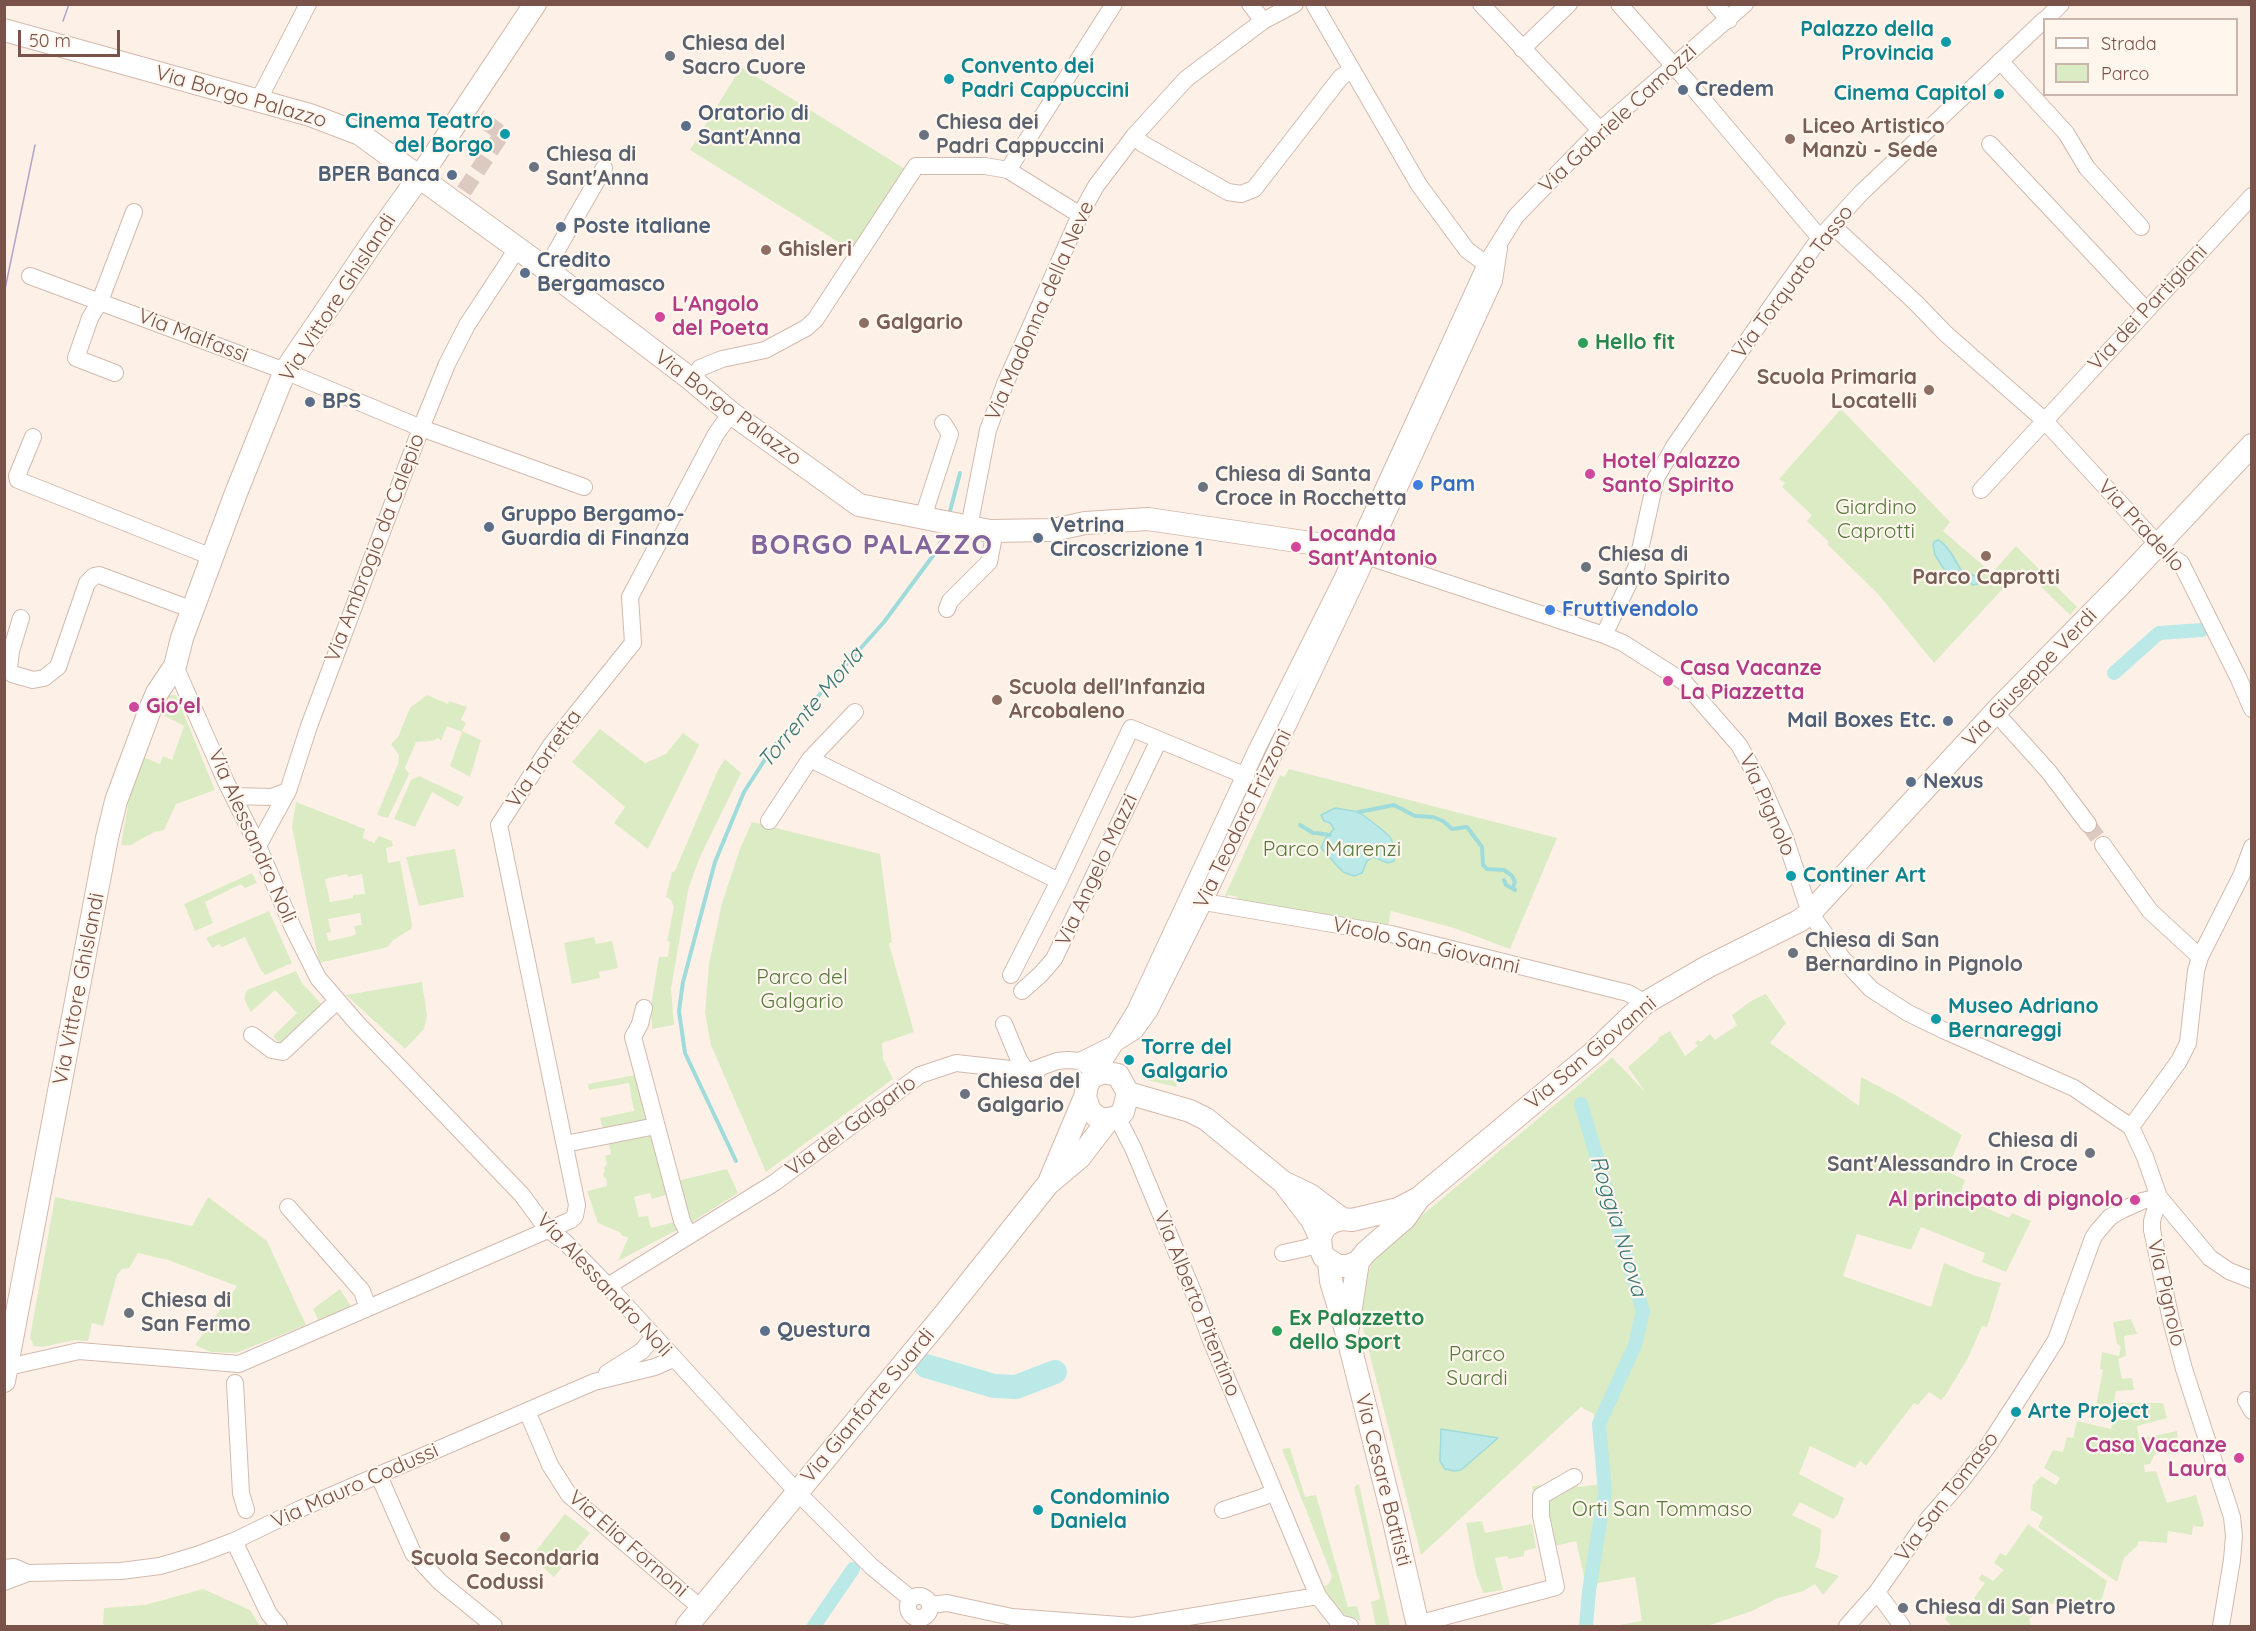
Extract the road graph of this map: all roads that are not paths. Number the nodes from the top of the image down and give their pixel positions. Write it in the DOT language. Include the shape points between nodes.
graph roads {
  1 [pos="308,4"];
  2 [pos="535,4"];
  3 [pos="1114,4"];
  4 [pos="1250,4"];
  5 [pos="1295,4"];
  6 [pos="1314,4"];
  7 [pos="1481,4"];
  8 [pos="1569,4"];
  9 [pos="1620,4"];
  10 [pos="1715,4"];
  11 [pos="1745,4"];
  12 [pos="2061,4"];
  13 [pos="2047,18"];
  14 [pos="1729,20"];
  15 [pos="1263,21"];
  16 [pos="2043,22"];
  17 [pos="4,30"];
  18 [pos="1522,49"];
  19 [pos="2000,61"];
  20 [pos="1672,66"];
  21 [pos="1352,70"];
  22 [pos="258,101"];
  23 [pos="1600,130"];
  24 [pos="1134,136"];
  25 [pos="1989,144"];
  26 [pos="604,168"];
  27 [pos="1008,170"];
  28 [pos="420,177"];
  29 [pos="2252,196"];
  30 [pos="134,212"];
  31 [pos="1080,215"];
  32 [pos="1832,225"];
  33 [pos="2141,227"];
  34 [pos="1820,238"];
  35 [pos="1500,242"];
  36 [pos="517,249"];
  37 [pos="1486,264"];
  38 [pos="546,269"];
  39 [pos="30,276"];
  40 [pos="1494,281"];
  41 [pos="100,301"];
  42 [pos="2146,310"];
  43 [pos="1476,316"];
  44 [pos="285,371"];
  45 [pos="115,373"];
  46 [pos="692,380"];
  47 [pos="731,413"];
  48 [pos="2044,420"];
  49 [pos="943,423"];
  50 [pos="421,428"];
  51 [pos="33,437"];
  52 [pos="2252,445"];
  53 [pos="584,487"];
  54 [pos="1981,490"];
  55 [pos="926,518"];
  56 [pos="967,527"];
  57 [pos="995,531"];
  58 [pos="2158,543"];
  59 [pos="1356,547"];
  60 [pos="212,557"];
  61 [pos="1344,580"];
  62 [pos="947,609"];
  63 [pos="193,610"];
  64 [pos="21,618"];
  65 [pos="1604,635"];
  66 [pos="175,666"];
  67 [pos="2252,710"];
  68 [pos="855,712"];
  69 [pos="1995,712"];
  70 [pos="1159,740"];
  71 [pos="810,759"];
  72 [pos="1242,774"];
  73 [pos="288,791"];
  74 [pos="234,796"];
  75 [pos="769,821"];
  76 [pos="2088,824"];
  77 [pos="2103,845"];
  78 [pos="258,846"];
  79 [pos="2252,846"];
  80 [pos="1059,881"];
  81 [pos="1204,902"];
  82 [pos="1810,913"];
  83 [pos="2200,957"];
  84 [pos="1011,975"];
  85 [pos="1022,991"];
  86 [pos="337,1001"];
  87 [pos="1645,1003"];
  88 [pos="644,1008"];
  89 [pos="1004,1024"];
  90 [pos="252,1035"];
  91 [pos="1116,1043"];
  92 [pos="1027,1072"];
  93 [pos="1105,1093"];
  94 [pos="656,1126"];
  95 [pos="2131,1127"];
  96 [pos="565,1144"];
  97 [pos="1283,1182"];
  98 [pos="1048,1184"];
  99 [pos="2159,1197"];
  100 [pos="1419,1198"];
  101 [pos="288,1207"];
  102 [pos="1347,1219"];
  103 [pos="547,1229"];
  104 [pos="689,1235"];
  105 [pos="1323,1247"];
  106 [pos="1283,1253"];
  107 [pos="1362,1257"];
  108 [pos="2252,1280"];
  109 [pos="608,1286"];
  110 [pos="368,1308"];
  111 [pos="1347,1334"];
  112 [pos="654,1336"];
  113 [pos="674,1359"];
  114 [pos="6,1372"];
  115 [pos="594,1382"];
  116 [pos="235,1383"];
  117 [pos="527,1411"];
  118 [pos="378,1476"];
  119 [pos="1574,1477"];
  120 [pos="797,1492"];
  121 [pos="1274,1492"];
  122 [pos="246,1510"];
  123 [pos="1223,1510"];
  124 [pos="234,1541"];
  125 [pos="4,1568"];
  126 [pos="28,1573"];
  127 [pos="4,1582"];
  128 [pos="1877,1592"];
  129 [pos="1318,1596"];
  130 [pos="911,1599"];
  131 [pos="930,1605"];
  132 [pos="702,1609"];
  133 [pos="911,1622"];
  134 [pos="1343,1625"];
  135 [pos="1417,1625"];
  136 [pos="279,1626"];
  137 [pos="494,1626"];
  138 [pos="687,1626"];
  139 [pos="1847,1626"];
  140 [pos="1902,1626"];
  141 [pos="2221,1626"];
  1 -- 22 [label="street"];
  2 -- 28 [label="street, Via Vittore Ghislandi"];
  3 -- 27 [label="street"];
  4 -- 15 [label="street"];
  5 -- 15 [label="street, Via Madonna della Neve"];
  6 -- 21 [label="street"];
  7 -- 18 [label="street"];
  8 -- 18 [label="street"];
  9 -- 20 [label="street"];
  10 -- 14 [label="street"];
  11 -- 14 [label="street, Via Gabriele Camozzi"];
  12 -- 13 [label="street, Via Torquato Tasso"];
  14 -- 20 [label="street, Via Gabriele Camozzi"];
  15 -- 24 [label="street, Via Madonna della Neve" via="1186,79"];
  16 -- 19 [label="street, Via Torquato Tasso"];
  17 -- 22 [label="street, Via Borgo Palazzo"];
  18 -- 23 [label="street"];
  19 -- 32 [label="street, Via Torquato Tasso" via="1891,163"];
  19 -- 33 [label="street" via="2066,133 2086,168"];
  20 -- 23 [label="street, Via Gabriele Camozzi"];
  20 -- 34 [label="street"];
  21 -- 24 [label="street" via="1341,77 1254,189 1241,194 1228,192"];
  21 -- 37 [label="street" via="1419,186 1467,250"];
  22 -- 28 [label="street, Via Borgo Palazzo" via="360,134"];
  23 -- 35 [label="street, Via Gabriele Camozzi" via="1516,216"];
  24 -- 31 [label="street, Via Madonna della Neve" via="1096,186"];
  25 -- 42 [label="street"];
  26 -- 38 [label="street"];
  27 -- 31 [label="street"];
  27 -- 46 [label="street" via="916,166 806,328 765,350 700,368"];
  28 -- 36 [label="street, Via Borgo Palazzo"];
  28 -- 44 [label="street, Via Vittore Ghislandi"];
  29 -- 42 [label="street, Via dei Partigiani"];
  30 -- 41 [label="street"];
  31 -- 56 [label="street, Via Madonna della Neve" via="988,430"];
  32 -- 34 [label="street, Via Torquato Tasso"];
  32 -- 48 [label="street, Via Pradello"];
  34 -- 65 [label="street, Via Torquato Tasso" via="1663,464 1652,491 1636,568"];
  35 -- 37 [label="street, Via Gabriele Camozzi"];
  35 -- 40 [label="street, Via Gabriele Camozzi"];
  36 -- 38 [label="street, Via Borgo Palazzo"];
  36 -- 50 [label="street, Via Ambrogio da Calepio" via="475,311 447,364"];
  37 -- 40 [label="street"];
  37 -- 43 [label="street, Via Gabriele Camozzi"];
  37 -- 59 [label="street, Via Gabriele Camozzi" via="1468,281"];
  38 -- 46 [label="street, Via Borgo Palazzo"];
  39 -- 41 [label="street, Via Malfassi"];
  40 -- 43 [label="street, Via Gabriele Camozzi"];
  41 -- 44 [label="street, Via Malfassi"];
  41 -- 45 [label="street" via="76,358"];
  42 -- 48 [label="street, Via dei Partigiani"];
  43 -- 59 [label="street, Via Gabriele Camozzi"];
  44 -- 50 [label="street, Via Malfassi"];
  44 -- 60 [label="street, Via Vittore Ghislandi"];
  46 -- 47 [label="street, Via Borgo Palazzo"];
  47 -- 55 [label="street, Via Borgo Palazzo" via="859,505"];
  47 -- 96 [label="street, Via Torretta" via="716,434 630,597 633,643 551,745 500,825"];
  48 -- 54 [label="street"];
  48 -- 58 [label="street, Via Pradello"];
  49 -- 55 [label="street" via="950,434"];
  50 -- 53 [label="street, Via Malfassi"];
  50 -- 73 [label="street, Via Ambrogio da Calepio"];
  51 -- 60 [label="street" via="18,480"];
  52 -- 58 [label="street, Via Giuseppe Verdi"];
  55 -- 56 [label="street, Via Borgo Palazzo"];
  56 -- 57 [label="street, Via Borgo Palazzo"];
  57 -- 59 [label="street, Via Borgo Palazzo" via="1053,530 1085,523 1148,519"];
  57 -- 62 [label="street" via="989,562 950,601"];
  58 -- 67 [label="street, Via Pradello" via="2181,563"];
  58 -- 69 [label="street, Via Giuseppe Verdi"];
  59 -- 61 [label="street"];
  59 -- 61 [label="street"];
  59 -- 65 [label="street, Via Pignolo"];
  60 -- 63 [label="street, Via Vittore Ghislandi"];
  61 -- 72 [label="street, Via Teodoro Frizzoni"];
  61 -- 81 [label="street, Via Teodoro Frizzoni"];
  63 -- 64 [label="street" via="94,576 87,583 57,667 44,678 33,680 12,674 9,668"];
  63 -- 66 [label="street, Via Vittore Ghislandi"];
  65 -- 82 [label="street, Via Pignolo" via="1684,682 1739,745 1785,838"];
  66 -- 74 [label="street, Via Alessandro Noli"];
  66 -- 114 [label="street, Via Vittore Ghislandi" via="157,693 116,801"];
  68 -- 71 [label="street"];
  69 -- 76 [label="street" via="2049,772"];
  69 -- 82 [label="street, Via Giuseppe Verdi"];
  70 -- 72 [label="street, Via Angelo Mazzi"];
  70 -- 80 [label="street, Via Angelo Mazzi" via="1131,728"];
  70 -- 85 [label="street, Via Angelo Mazzi" via="1054,959"];
  71 -- 75 [label="street"];
  71 -- 80 [label="street, Via Angelo Mazzi"];
  72 -- 91 [label="street, Via Teodoro Frizzoni" via="1236,795 1135,1011"];
  73 -- 74 [label="street" via="272,797"];
  73 -- 78 [label="street, Via Ambrogio da Calepio"];
  74 -- 78 [label="street, Via Alessandro Noli"];
  77 -- 83 [label="street" via="2150,911"];
  78 -- 86 [label="street, Via Alessandro Noli" via="318,978"];
  79 -- 83 [label="street"];
  80 -- 84 [label="street, Via Angelo Mazzi"];
  81 -- 87 [label="street, Vicolo San Giovanni" via="1391,934 1628,993"];
  81 -- 91 [label="street, Via Teodoro Frizzoni" via="1144,1020"];
  82 -- 87 [label="street, Via San Giovanni"];
  82 -- 95 [label="street, Via Pignolo" via="1842,958 1871,989 1908,1013 2074,1088"];
  83 -- 95 [label="street" via="2188,1043"];
  86 -- 90 [label="street" via="283,1052 272,1050"];
  86 -- 103 [label="street, Via Alessandro Noli" via="522,1195"];
  87 -- 100 [label="street, Via San Giovanni" via="1593,1053"];
  88 -- 94 [label="street" via="633,1037"];
  89 -- 92 [label="street"];
  91 -- 93 [label="street, Via Teodoro Frizzoni"];
  92 -- 93 [label="street, Via del Galgario" via="1070,1070"];
  92 -- 93 [label="street, Via del Galgario" via="1057,1061"];
  92 -- 104 [label="street, Via del Galgario" via="956,1063 920,1076 774,1183"];
  93 -- 97 [label="street" via="1190,1110"];
  93 -- 98 [label="street, Via Gianforte Suardi"];
  93 -- 98 [label="street, Via Gianforte Suardi" via="1080,1157"];
  93 -- 121 [label="street, Via Alberto Pitentino" via="1133,1148"];
  94 -- 96 [label="street"];
  94 -- 104 [label="street"];
  95 -- 99 [label="street"];
  96 -- 103 [label="street, Via Torretta" via="577,1212 571,1220"];
  97 -- 102 [label="street"];
  97 -- 105 [label="street, Via Cesare Battisti" via="1312,1220"];
  98 -- 120 [label="street, Via Gianforte Suardi"];
  99 -- 108 [label="street" via="2210,1258"];
  99 -- 128 [label="street, Via San Tomaso" via="2110,1217 2093,1238 2056,1340 1988,1446 1928,1519"];
  99 -- 141 [label="street, Via Pignolo" via="2152,1230 2160,1274 2184,1369 2232,1517 2232,1560"];
  100 -- 102 [label="street, Via San Giovanni" via="1398,1209"];
  100 -- 107 [label="street, Via San Giovanni" via="1405,1218"];
  101 -- 110 [label="street" via="362,1291"];
  102 -- 105 [label="street, Via San Giovanni" via="1328,1224"];
  102 -- 107 [label="street" via="1365,1232 1368,1241"];
  103 -- 109 [label="street, Via Alessandro Noli"];
  103 -- 110 [label="street"];
  104 -- 109 [label="street, Via del Galgario"];
  105 -- 106 [label="street"];
  105 -- 107 [label="street" via="1343,1267"];
  105 -- 111 [label="street, Via Cesare Battisti"];
  107 -- 111 [label="street, Via Cesare Battisti"];
  109 -- 112 [label="street, Via Alessandro Noli"];
  110 -- 114 [label="street" via="240,1364 79,1351"];
  111 -- 135 [label="street, Via Cesare Battisti"];
  112 -- 113 [label="street, Via Alessandro Noli"];
  112 -- 115 [label="street" via="642,1351"];
  113 -- 115 [label="street, Via Mauro Codussi"];
  113 -- 120 [label="street, Via Alessandro Noli"];
  115 -- 117 [label="street, Via Mauro Codussi"];
  116 -- 122 [label="street" via="241,1493"];
  117 -- 118 [label="street, Via Mauro Codussi"];
  117 -- 132 [label="street, Via Elia Fornoni" via="550,1465 569,1495"];
  118 -- 124 [label="street, Via Mauro Codussi"];
  118 -- 137 [label="street" via="413,1552 440,1582"];
  119 -- 135 [label="street" via="1541,1496 1541,1516 1556,1587"];
  120 -- 130 [label="street, Via Alessandro Noli" via="871,1566"];
  120 -- 132 [label="street, Via Gianforte Suardi"];
  121 -- 123 [label="street"];
  121 -- 129 [label="street, Via Alberto Pitentino"];
  124 -- 126 [label="street, Via Mauro Codussi" via="160,1566"];
  124 -- 136 [label="street" via="269,1614"];
  125 -- 126 [label="street, Via Mauro Codussi" via="14,1567"];
  126 -- 127 [label="street, Via Mauro Codussi"];
  128 -- 139 [label="street, Via San Tomaso"];
  128 -- 140 [label="street"];
  129 -- 131 [label="street" via="1133,1626 1012,1617 947,1603"];
  129 -- 134 [label="street, Via Alberto Pitentino"];
  130 -- 131 [label="street" via="924,1597"];
  130 -- 133 [label="street"];
  131 -- 133 [label="street" via="927,1615"];
  132 -- 138 [label="street, Via Gianforte Suardi"];
}
